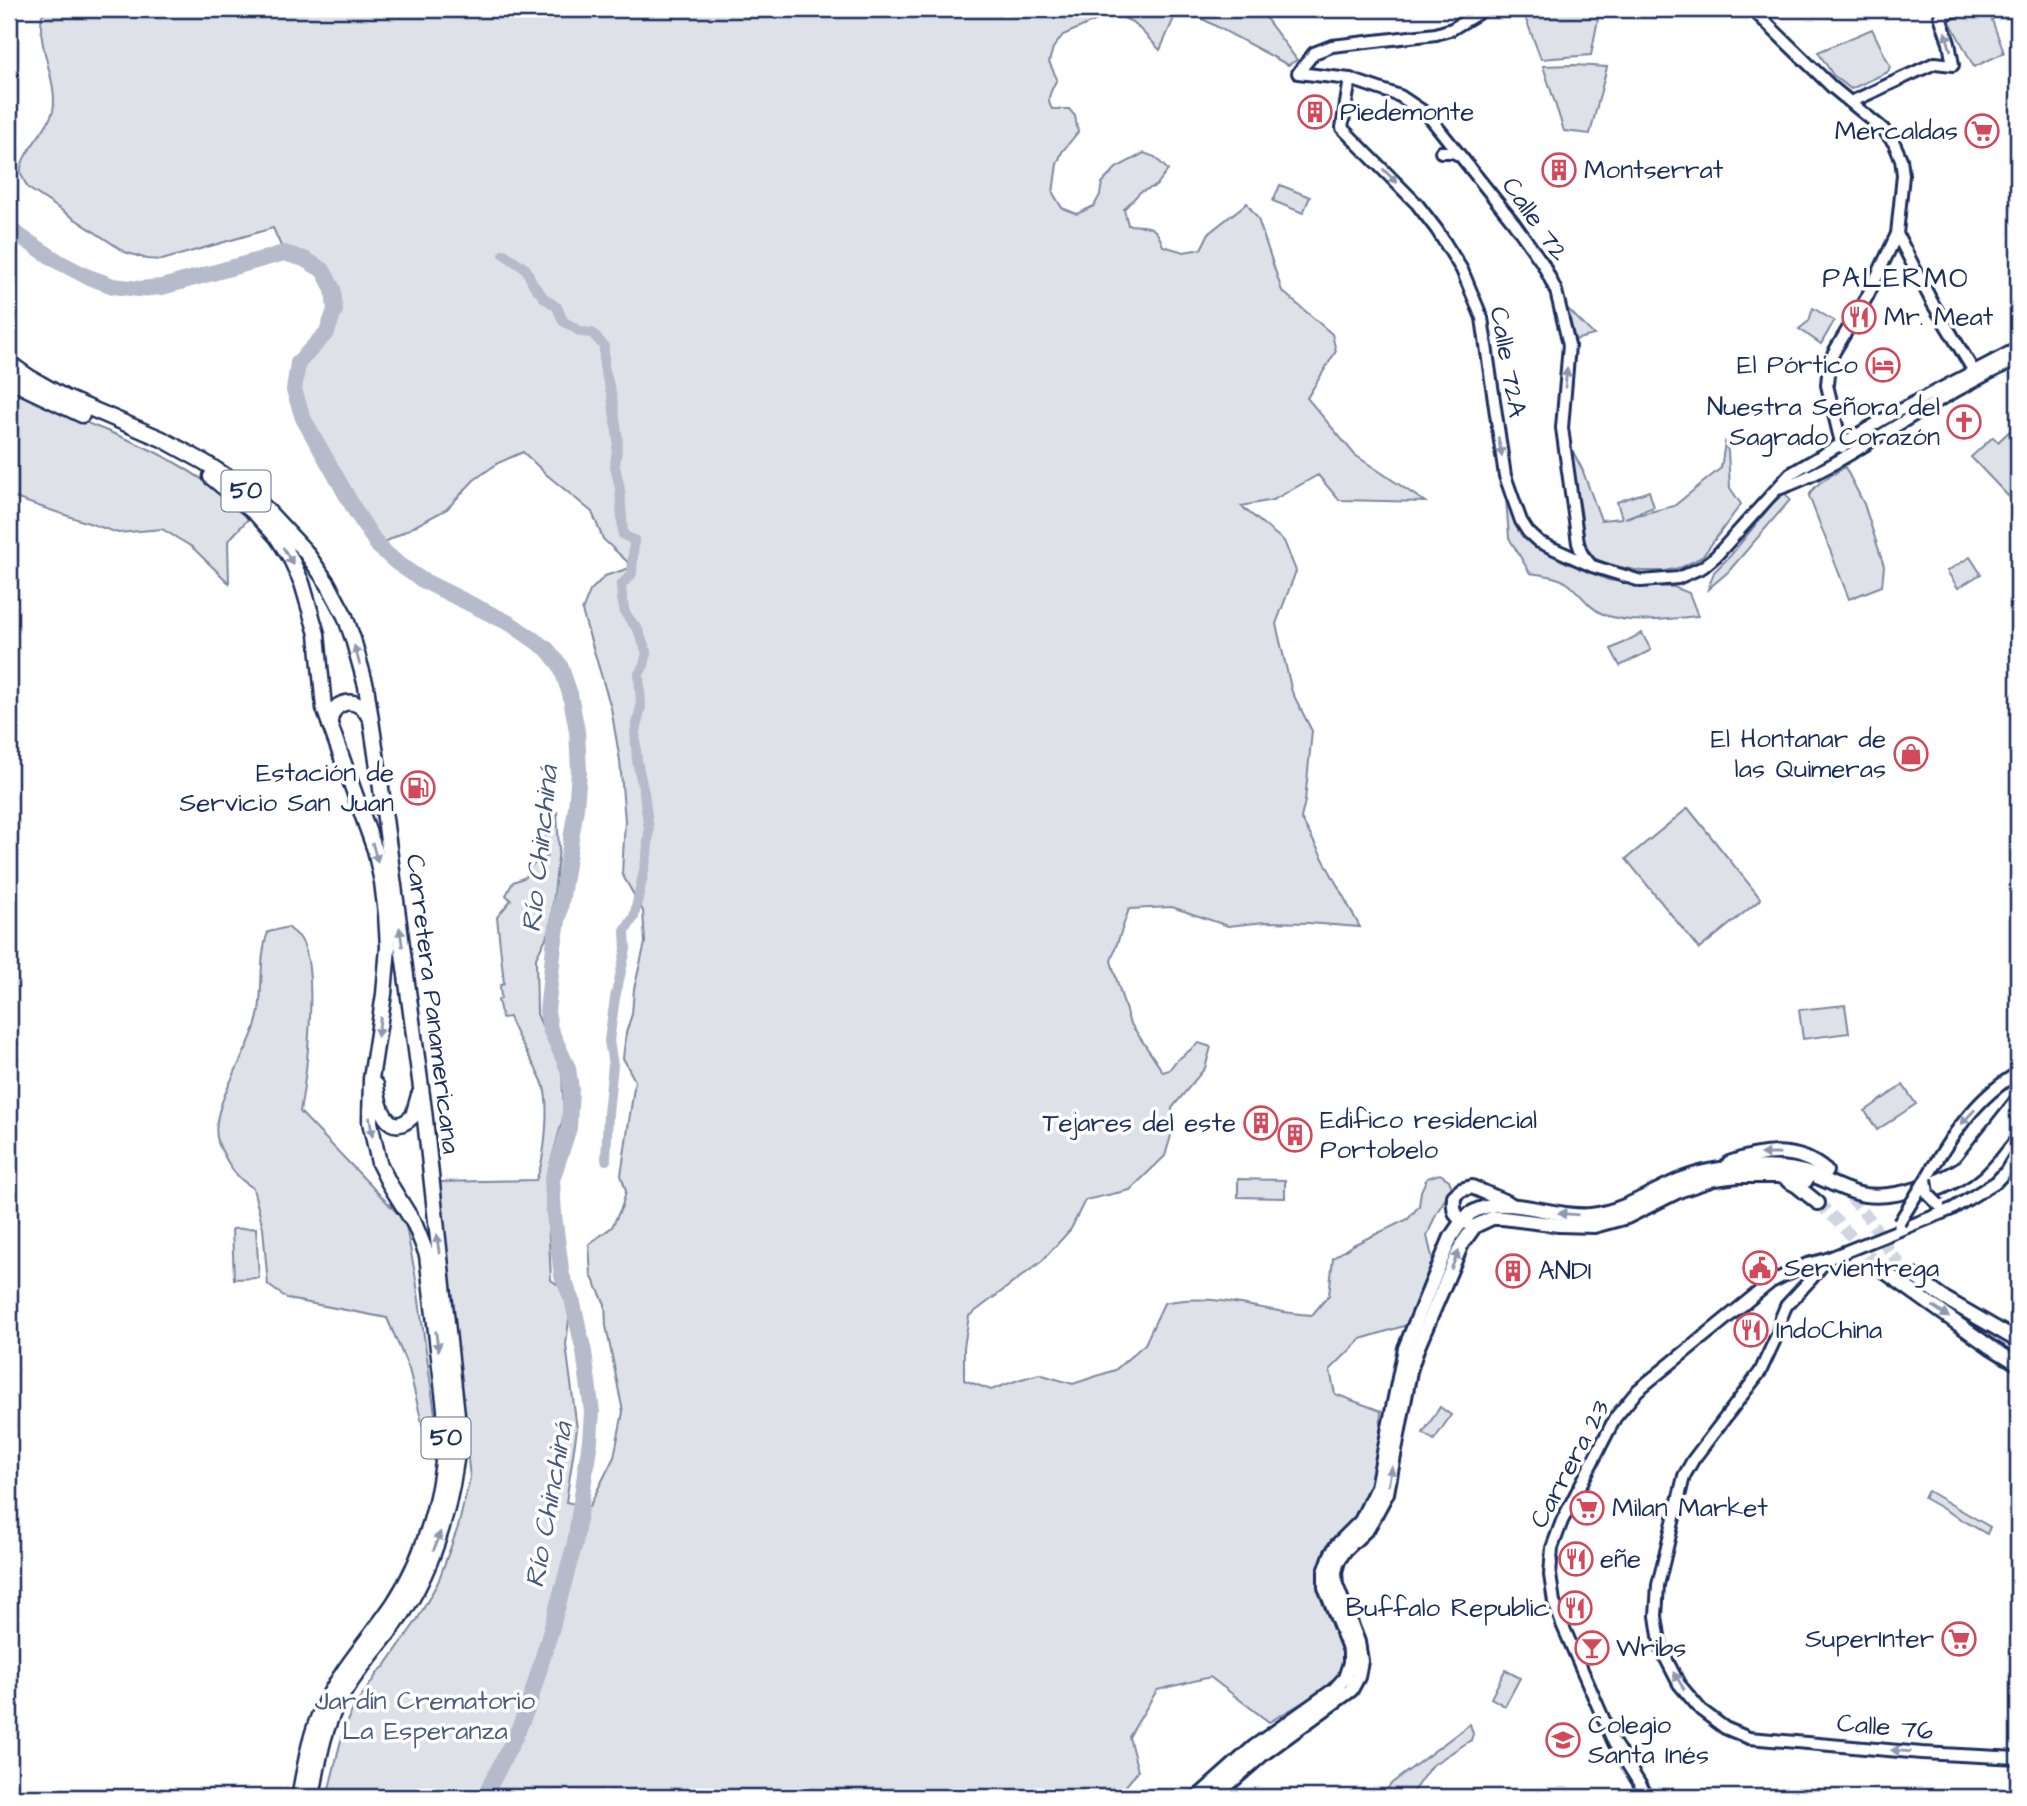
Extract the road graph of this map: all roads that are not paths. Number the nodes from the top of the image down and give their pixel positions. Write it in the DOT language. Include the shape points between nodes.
graph roads {
  1 [pos="1485,9"];
  2 [pos="1752,9"];
  3 [pos="1959,9"];
  4 [pos="1350,79"];
  5 [pos="1851,102"];
  6 [pos="1441,152"];
  7 [pos="1459,155"];
  8 [pos="1897,234"];
  9 [pos="2018,348"];
  10 [pos="2018,359"];
  11 [pos="9,363"];
  12 [pos="1976,375"];
  13 [pos="9,377"];
  14 [pos="1840,444"];
  15 [pos="1847,456"];
  16 [pos="1777,489"];
  17 [pos="1578,543"];
  18 [pos="1569,556"];
  19 [pos="1592,566"];
  20 [pos="370,722"];
  21 [pos="331,728"];
  22 [pos="374,1059"];
  23 [pos="2018,1073"];
  24 [pos="421,1084"];
  25 [pos="2018,1099"];
  26 [pos="2018,1114"];
  27 [pos="2018,1151"];
  28 [pos="1712,1169"];
  29 [pos="1826,1171"];
  30 [pos="1778,1176"];
  31 [pos="1928,1176"];
  32 [pos="1818,1203"];
  33 [pos="1516,1206"];
  34 [pos="1952,1209"];
  35 [pos="1461,1221"];
  36 [pos="1475,1226"];
  37 [pos="1888,1234"];
  38 [pos="1827,1259"];
  39 [pos="1885,1272"];
  40 [pos="1912,1275"];
  41 [pos="2018,1341"];
  42 [pos="2018,1364"];
  43 [pos="2018,1758"];
  44 [pos="299,1797"];
  45 [pos="312,1797"];
  46 [pos="1198,1797"];
  47 [pos="1214,1797"];
  48 [pos="1648,1797"];
  1 -- 4 [label="street, Calle 72" via="1436,34 1332,46 1314,53 1298,73"];
  2 -- 5 [label="street"];
  5 -- 3 [label="street, one-way" via="1935,63 1953,65 1940,16"];
  4 -- 7 [label="street, Calle 72" via="1400,96 1427,114"];
  4 -- 18 [label="street, Calle 72A, one-way" via="1342,128 1418,204 1462,270 1482,318 1505,476 1521,521 1539,542"];
  5 -- 8 [label="street" via="1884,129 1901,159"];
  6 -- 7 [label="street"];
  17 -- 7 [label="street, Calle 72, one-way" via="1562,428 1569,345 1556,291 1514,223"];
  8 -- 12 [label="street"];
  8 -- 14 [label="street" via="1829,365 1827,385"];
  9 -- 12 [label="street"];
  10 -- 12 [label="street"];
  20 -- 11 [label="highway, Carretera Panamericana / 50, one-way" via="362,671 345,616 305,551 264,507 204,462 65,398"];
  12 -- 14 [label="street, Calle 72A"];
  12 -- 15 [label="street"];
  13 -- 21 [label="highway, Carretera Panamericana / 50, one-way" via="63,408 180,459 228,489 256,514 277,537 307,595"];
  14 -- 15 [label="street"];
  14 -- 16 [label="street, Calle 72A" via="1790,474"];
  15 -- 16 [label="street"];
  16 -- 19 [label="street, Calle 72A" via="1716,556 1678,578 1641,581"];
  17 -- 18 [label="street"];
  17 -- 19 [label="street, Calle 72"];
  18 -- 19 [label="street, Calle 72A"];
  20 -- 21 [label="highway" via="363,707 347,703 333,712"];
  24 -- 20 [label="highway, Carretera Panamericana / 50, one-way"];
  21 -- 22 [label="highway, Carretera Panamericana / 50, one-way" via="382,882 387,971"];
  22 -- 24 [label="highway" via="378,1098 383,1116 390,1122 403,1123 413,1116"];
  22 -- 44 [label="highway, Carretera Panamericana / 50, one-way" via="369,1102 373,1143 426,1255 445,1409 444,1458 433,1513 413,1567 322,1710"];
  23 -- 31 [label="street, Carrera 23, one-way" via="1998,1085 1956,1131"];
  45 -- 24 [label="highway, Carretera Panamericana / 50, one-way" via="332,1713 405,1609 434,1549 451,1498 459,1433"];
  25 -- 28 [label="main road" via="1965,1166 1903,1193 1863,1194 1791,1168"];
  26 -- 30 [label="main road" via="1970,1172 1902,1201 1863,1203"];
  27 -- 34 [label="street, Carrera 23" via="1996,1182"];
  29 -- 28 [label="main road, one-way" via="1802,1157 1769,1153"];
  28 -- 33 [label="main road, one-way" via="1592,1215"];
  30 -- 32 [label="main road"];
  30 -- 36 [label="main road" via="1714,1179 1627,1217 1594,1226 1503,1217"];
  31 -- 34 [label="street, bridge" via="1928,1194"];
  31 -- 37 [label="street, Carrera 23, bridge"];
  33 -- 35 [label="main road" via="1483,1208"];
  33 -- 35 [label="main road" via="1472,1187 1454,1196 1455,1214"];
  34 -- 37 [label="street, Carrera 23"];
  35 -- 36 [label="main road"];
  35 -- 46 [label="main road" via="1405,1348 1377,1487 1361,1521 1337,1545 1325,1572 1325,1587 1350,1651 1345,1678 1254,1747"];
  47 -- 36 [label="main road, one-way" via="1263,1754 1351,1690 1358,1677 1358,1642 1335,1572 1345,1550 1367,1528 1387,1493 1417,1349 1462,1244"];
  37 -- 38 [label="street, Carrera 23"];
  43 -- 38 [label="street, Calle 76, one-way" via="1749,1738 1701,1710 1679,1684 1661,1650 1658,1585 1684,1476 1760,1371 1787,1306"];
  38 -- 48 [label="street, Carrera 23" via="1771,1282 1638,1390 1615,1418 1552,1548 1554,1602 1614,1743"];
  39 -- 42 [label="main road, one-way"];
  40 -- 41 [label="main road"];
}
